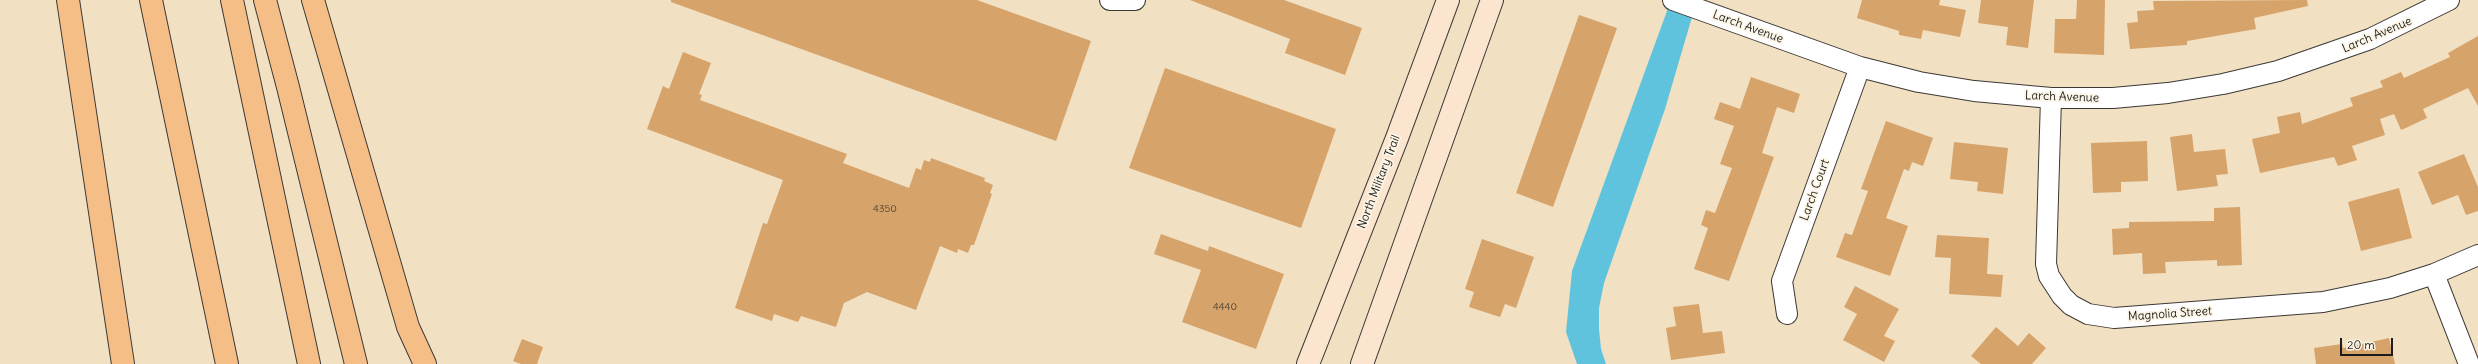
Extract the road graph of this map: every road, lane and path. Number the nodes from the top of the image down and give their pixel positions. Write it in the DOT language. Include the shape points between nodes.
graph roads {
  1 [pos="68,0"];
  2 [pos="151,0"];
  3 [pos="232,0"];
  4 [pos="265,0"];
  5 [pos="313,0"];
  6 [pos="1110,0"];
  7 [pos="1448,0"];
  8 [pos="1492,0"];
  9 [pos="1673,0"];
  10 [pos="2449,0"];
  11 [pos="1134,1"];
  12 [pos="1860,67"];
  13 [pos="2051,98"];
  14 [pos="2478,255"];
  15 [pos="2434,274"];
  16 [pos="1787,314"];
  17 [pos="123,364"];
  18 [pos="227,364"];
  19 [pos="309,364"];
  20 [pos="356,364"];
  21 [pos="425,364"];
  22 [pos="1308,364"];
  23 [pos="1362,364"];
  24 [pos="2469,364"];
  1 -- 17 [label="highway"];
  2 -- 18 [label="highway"];
  3 -- 19 [label="highway"];
  4 -- 20 [label="highway"];
  5 -- 21 [label="highway" via="408,327"];
  6 -- 11 [label="street"];
  7 -- 22 [label="main road, North Military Trail"];
  8 -- 23 [label="main road"];
  9 -- 12 [label="street, Larch Avenue"];
  10 -- 13 [label="street, Larch Avenue" via="2370,39 2278,71 2224,84 2168,93 2113,98"];
  12 -- 13 [label="street, Larch Avenue" via="1918,82 1974,92"];
  12 -- 16 [label="street, Larch Court" via="1782,281"];
  13 -- 15 [label="street, Magnolia Street" via="2046,264 2049,276 2062,296 2070,305 2088,314 2114,318 2323,302 2390,288"];
  14 -- 15 [label="street, Magnolia Street"];
  15 -- 24 [label="street"];
}
